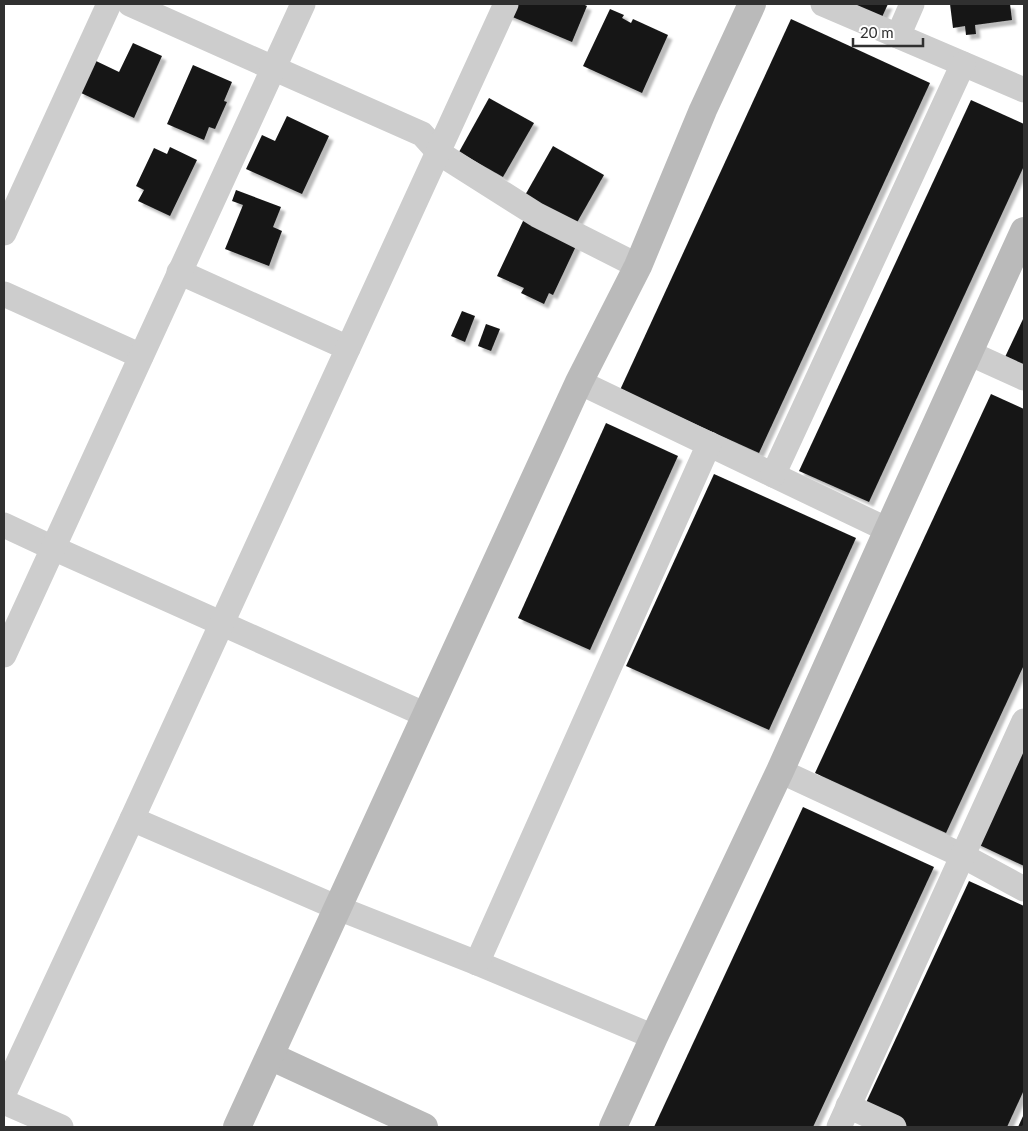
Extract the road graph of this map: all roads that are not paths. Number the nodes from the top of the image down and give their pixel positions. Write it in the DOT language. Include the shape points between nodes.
graph roads {
  1 [pos="109,4"];
  2 [pos="130,4"];
  3 [pos="302,4"];
  4 [pos="506,4"];
  5 [pos="752,4"];
  6 [pos="823,4"];
  7 [pos="912,4"];
  8 [pos="898,36"];
  9 [pos="963,64"];
  10 [pos="273,68"];
  11 [pos="1024,90"];
  12 [pos="439,153"];
  13 [pos="1024,232"];
  14 [pos="4,234"];
  15 [pos="638,266"];
  16 [pos="179,272"];
  17 [pos="4,294"];
  18 [pos="348,348"];
  19 [pos="969,353"];
  20 [pos="141,356"];
  21 [pos="1024,378"];
  22 [pos="579,382"];
  23 [pos="709,444"];
  24 [pos="774,475"];
  25 [pos="4,525"];
  26 [pos="888,530"];
  27 [pos="53,548"];
  28 [pos="221,624"];
  29 [pos="4,655"];
  30 [pos="426,715"];
  31 [pos="1024,721"];
  32 [pos="780,771"];
  33 [pos="132,819"];
  34 [pos="963,856"];
  35 [pos="1024,889"];
  36 [pos="338,908"];
  37 [pos="477,963"];
  38 [pos="654,1037"];
  39 [pos="270,1056"];
  40 [pos="4,1093"];
  41 [pos="4,1102"];
  42 [pos="843,1116"];
  43 [pos="394,1121"];
  44 [pos="61,1127"];
  45 [pos="238,1127"];
  46 [pos="424,1127"];
  47 [pos="613,1127"];
  48 [pos="894,1127"];
  1 -- 14 [label="street"];
  2 -- 10 [label="street"];
  3 -- 10 [label="street"];
  4 -- 12 [label="street"];
  5 -- 15 [label="street" via="703,110"];
  6 -- 8 [label="street"];
  7 -- 8 [label="street"];
  8 -- 9 [label="street"];
  9 -- 11 [label="street"];
  9 -- 24 [label="street"];
  10 -- 12 [label="street" via="422,134"];
  10 -- 16 [label="street"];
  12 -- 15 [label="street" via="537,215"];
  12 -- 18 [label="street"];
  13 -- 19 [label="street"];
  15 -- 22 [label="street"];
  16 -- 18 [label="street"];
  16 -- 20 [label="street"];
  17 -- 20 [label="street"];
  18 -- 28 [label="street"];
  19 -- 21 [label="street"];
  19 -- 26 [label="street"];
  20 -- 27 [label="street"];
  22 -- 23 [label="street"];
  22 -- 30 [label="street"];
  23 -- 24 [label="street"];
  23 -- 37 [label="street"];
  24 -- 26 [label="street"];
  25 -- 27 [label="street"];
  26 -- 32 [label="street"];
  27 -- 28 [label="street"];
  27 -- 29 [label="street"];
  28 -- 30 [label="street"];
  28 -- 33 [label="street"];
  30 -- 36 [label="street"];
  31 -- 34 [label="street"];
  32 -- 34 [label="street"];
  32 -- 38 [label="street"];
  33 -- 36 [label="street"];
  33 -- 40 [label="street"];
  34 -- 35 [label="street"];
  34 -- 42 [label="street"];
  36 -- 37 [label="street"];
  36 -- 39 [label="street"];
  37 -- 38 [label="street"];
  38 -- 47 [label="street"];
  39 -- 43 [label="street"];
  39 -- 45 [label="street"];
  41 -- 44 [label="street"];
  42 -- 48 [label="street"];
  43 -- 46 [label="street"];
}
